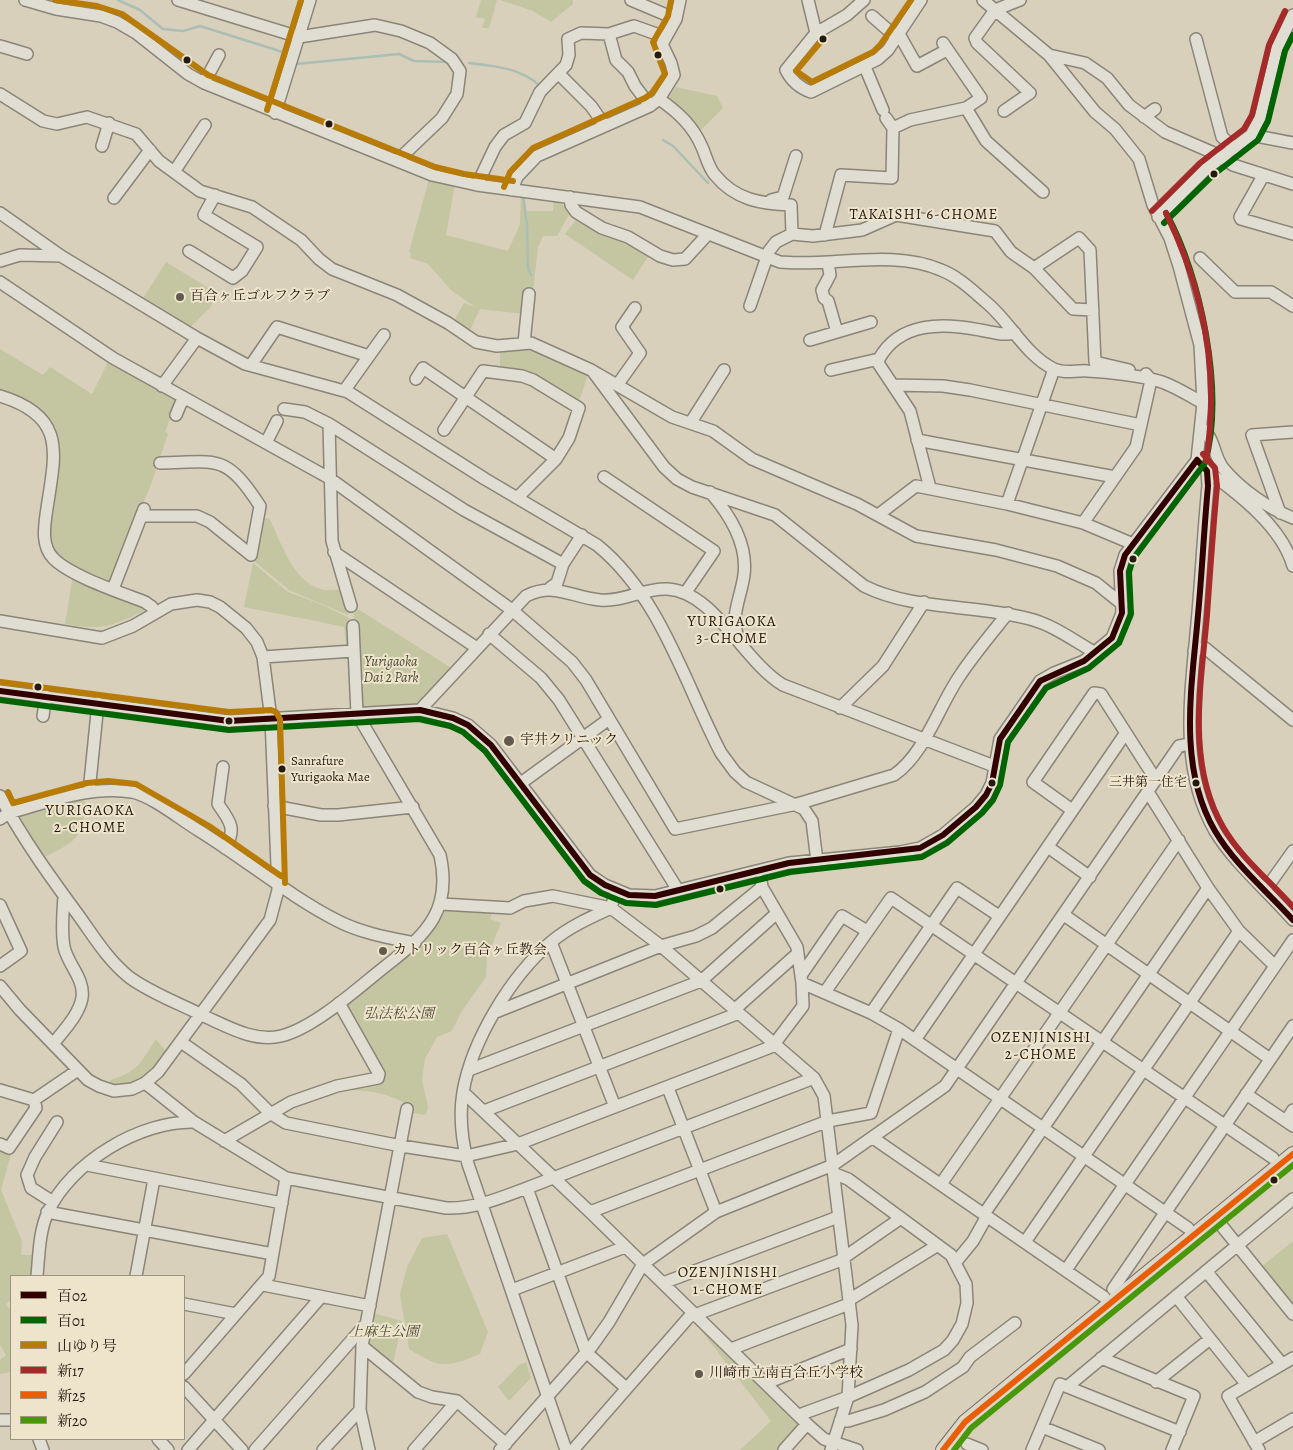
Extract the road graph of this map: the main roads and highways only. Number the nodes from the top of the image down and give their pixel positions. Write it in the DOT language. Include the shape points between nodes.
graph roads {
  1 [pos="1293,1154"];
  2 [pos="943,1450"];
  1 -- 2 [label="main road" via="965,1422"];
}
